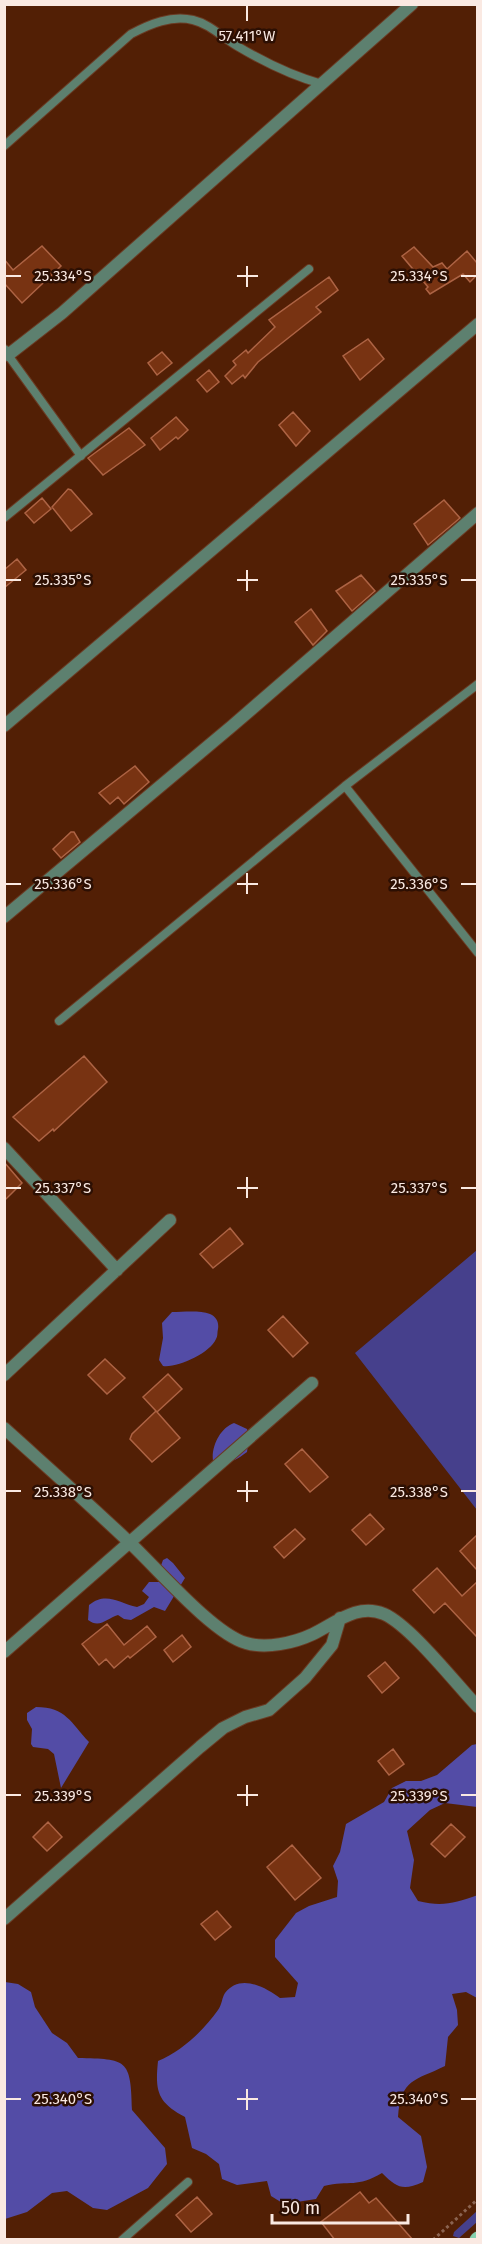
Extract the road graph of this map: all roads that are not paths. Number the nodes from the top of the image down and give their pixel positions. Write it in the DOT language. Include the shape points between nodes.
graph roads {
  1 [pos="412,4"];
  2 [pos="322,84"];
  3 [pos="4,146"];
  4 [pos="309,269"];
  5 [pos="477,324"];
  6 [pos="6,353"];
  7 [pos="81,456"];
  8 [pos="477,513"];
  9 [pos="4,518"];
  10 [pos="477,684"];
  11 [pos="4,726"];
  12 [pos="345,786"];
  13 [pos="4,917"];
  14 [pos="477,953"];
  15 [pos="59,1022"];
  16 [pos="4,1148"];
  17 [pos="170,1220"];
  18 [pos="117,1270"];
  19 [pos="4,1375"];
  20 [pos="312,1383"];
  21 [pos="4,1428"];
  22 [pos="130,1542"];
  23 [pos="340,1618"];
  24 [pos="4,1652"];
  25 [pos="477,1707"];
  26 [pos="4,1919"];
  27 [pos="188,2182"];
  28 [pos="122,2240"];
  1 -- 2 [label="street"];
  2 -- 3 [label="lane" via="263,62 194,20 167,20 131,34"];
  2 -- 6 [label="street" via="114,269"];
  4 -- 7 [label="lane"];
  5 -- 11 [label="street"];
  6 -- 7 [label="lane"];
  7 -- 9 [label="lane"];
  8 -- 13 [label="street"];
  10 -- 12 [label="lane"];
  12 -- 14 [label="lane"];
  12 -- 15 [label="lane"];
  16 -- 18 [label="street"];
  17 -- 18 [label="street"];
  18 -- 19 [label="street"];
  20 -- 22 [label="street"];
  21 -- 22 [label="street"];
  22 -- 23 [label="street" via="219,1629 246,1643 291,1642"];
  22 -- 24 [label="street"];
  23 -- 25 [label="street" via="357,1611 386,1615 405,1628"];
  23 -- 26 [label="street" via="333,1645 305,1678 269,1710 223,1728"];
  27 -- 28 [label="lane"];
}
